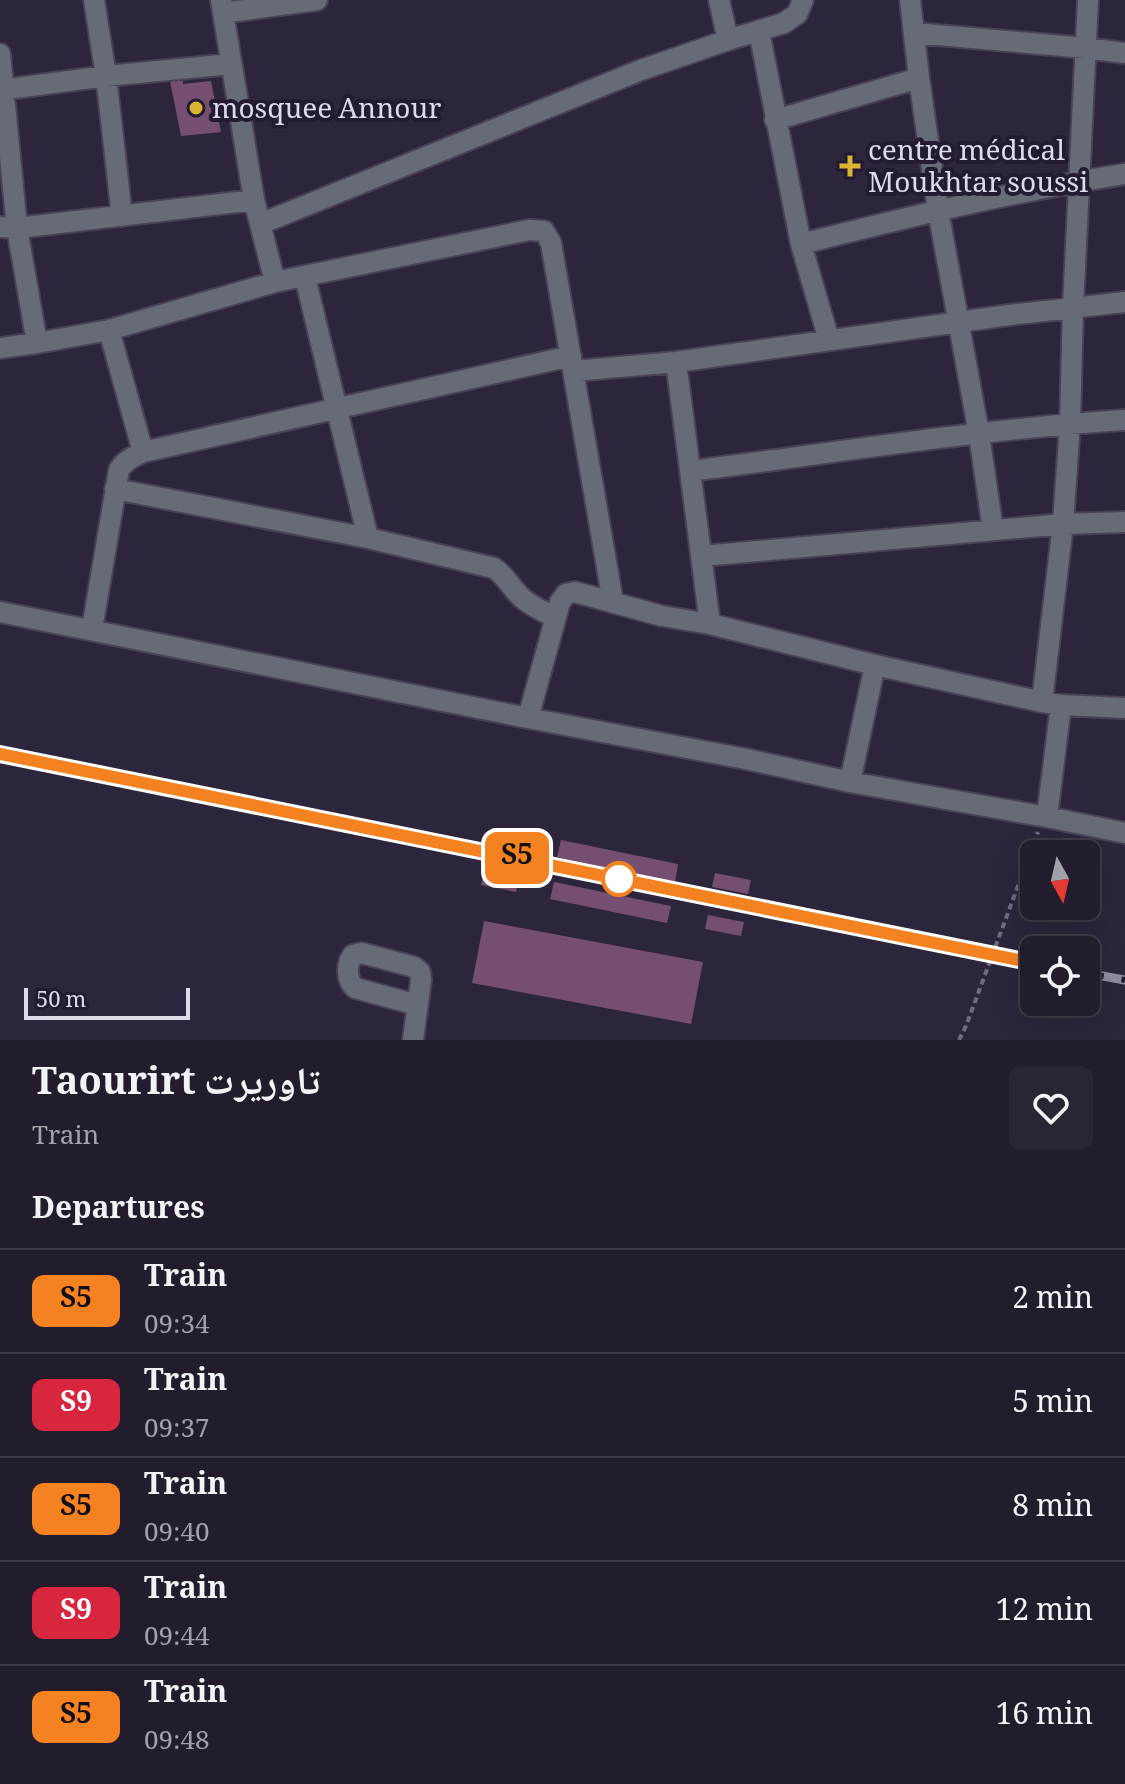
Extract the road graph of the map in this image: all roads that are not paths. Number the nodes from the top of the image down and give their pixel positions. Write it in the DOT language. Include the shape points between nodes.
graph roads {
  1 [pos="94,0"];
  2 [pos="317,0"];
  3 [pos="719,0"];
  4 [pos="803,0"];
  5 [pos="910,0"];
  6 [pos="1088,0"];
  7 [pos="222,6"];
  8 [pos="759,31"];
  9 [pos="914,33"];
  10 [pos="728,40"];
  11 [pos="1086,48"];
  12 [pos="1125,53"];
  13 [pos="0,54"];
  14 [pos="231,64"];
  15 [pos="106,76"];
  16 [pos="919,78"];
  17 [pos="1,90"];
  18 [pos="775,120"];
  19 [pos="1125,174"];
  20 [pos="1079,181"];
  21 [pos="254,200"];
  22 [pos="938,210"];
  23 [pos="122,216"];
  24 [pos="260,224"];
  25 [pos="9,228"];
  26 [pos="801,244"];
  27 [pos="305,277"];
  28 [pos="275,282"];
  29 [pos="1125,302"];
  30 [pos="1073,307"];
  31 [pos="958,322"];
  32 [pos="109,330"];
  33 [pos="829,340"];
  34 [pos="37,343"];
  35 [pos="0,348"];
  36 [pos="676,362"];
  37 [pos="572,363"];
  38 [pos="337,408"];
  39 [pos="1125,420"];
  40 [pos="1070,424"];
  41 [pos="979,434"];
  42 [pos="143,452"];
  43 [pos="690,471"];
  44 [pos="115,489"];
  45 [pos="1125,522"];
  46 [pos="1063,524"];
  47 [pos="993,530"];
  48 [pos="368,538"];
  49 [pos="702,556"];
  50 [pos="613,602"];
  51 [pos="0,612"];
  52 [pos="555,618"];
  53 [pos="710,624"];
  54 [pos="92,629"];
  55 [pos="875,665"];
  56 [pos="1052,703"];
  57 [pos="1125,708"];
  58 [pos="528,718"];
  59 [pos="850,782"];
  60 [pos="1042,824"];
  61 [pos="1125,833"];
  62 [pos="417,1005"];
  63 [pos="413,1040"];
  1 -- 15 [label="street"];
  2 -- 7 [label="street"];
  3 -- 10 [label="street"];
  4 -- 8 [label="street" via="797,14"];
  5 -- 9 [label="street"];
  6 -- 11 [label="street"];
  7 -- 14 [label="street"];
  8 -- 10 [label="street"];
  8 -- 18 [label="street"];
  9 -- 11 [label="street"];
  9 -- 16 [label="street"];
  10 -- 24 [label="street"];
  11 -- 12 [label="street"];
  11 -- 20 [label="street"];
  13 -- 17 [label="street"];
  14 -- 15 [label="street"];
  14 -- 21 [label="street"];
  15 -- 17 [label="street"];
  15 -- 23 [label="street"];
  16 -- 18 [label="street"];
  16 -- 22 [label="street"];
  17 -- 25 [label="street"];
  18 -- 26 [label="street"];
  19 -- 20 [label="street"];
  20 -- 22 [label="street"];
  20 -- 30 [label="street"];
  21 -- 23 [label="street"];
  21 -- 24 [label="street"];
  22 -- 26 [label="street"];
  22 -- 31 [label="street"];
  23 -- 25 [label="street"];
  24 -- 28 [label="street"];
  25 -- 34 [label="street"];
  26 -- 33 [label="street"];
  27 -- 28 [label="street"];
  27 -- 37 [label="street" via="544,231 551,243"];
  27 -- 38 [label="street"];
  28 -- 32 [label="street"];
  29 -- 30 [label="street"];
  30 -- 31 [label="street"];
  30 -- 40 [label="street"];
  31 -- 33 [label="street"];
  31 -- 41 [label="street"];
  32 -- 34 [label="street"];
  32 -- 42 [label="street"];
  33 -- 36 [label="street"];
  34 -- 35 [label="street"];
  36 -- 37 [label="street"];
  36 -- 43 [label="street"];
  37 -- 38 [label="street"];
  37 -- 50 [label="street"];
  38 -- 42 [label="street"];
  38 -- 48 [label="street"];
  39 -- 40 [label="street"];
  40 -- 41 [label="street"];
  40 -- 46 [label="street"];
  41 -- 43 [label="street"];
  41 -- 47 [label="street"];
  42 -- 44 [label="street" via="123,463"];
  43 -- 49 [label="street"];
  44 -- 48 [label="street"];
  44 -- 54 [label="street"];
  45 -- 46 [label="street"];
  46 -- 47 [label="street"];
  46 -- 56 [label="street"];
  47 -- 49 [label="street"];
  48 -- 52 [label="street" via="494,568 525,600"];
  49 -- 53 [label="street"];
  50 -- 52 [label="street" via="566,594"];
  50 -- 53 [label="street"];
  51 -- 54 [label="street"];
  52 -- 58 [label="street"];
  53 -- 55 [label="street"];
  54 -- 58 [label="street"];
  55 -- 56 [label="street"];
  55 -- 59 [label="street"];
  56 -- 57 [label="street"];
  56 -- 60 [label="street"];
  58 -- 59 [label="street"];
  59 -- 60 [label="street"];
  60 -- 61 [label="street"];
  62 -- 63 [label="street"];
}
